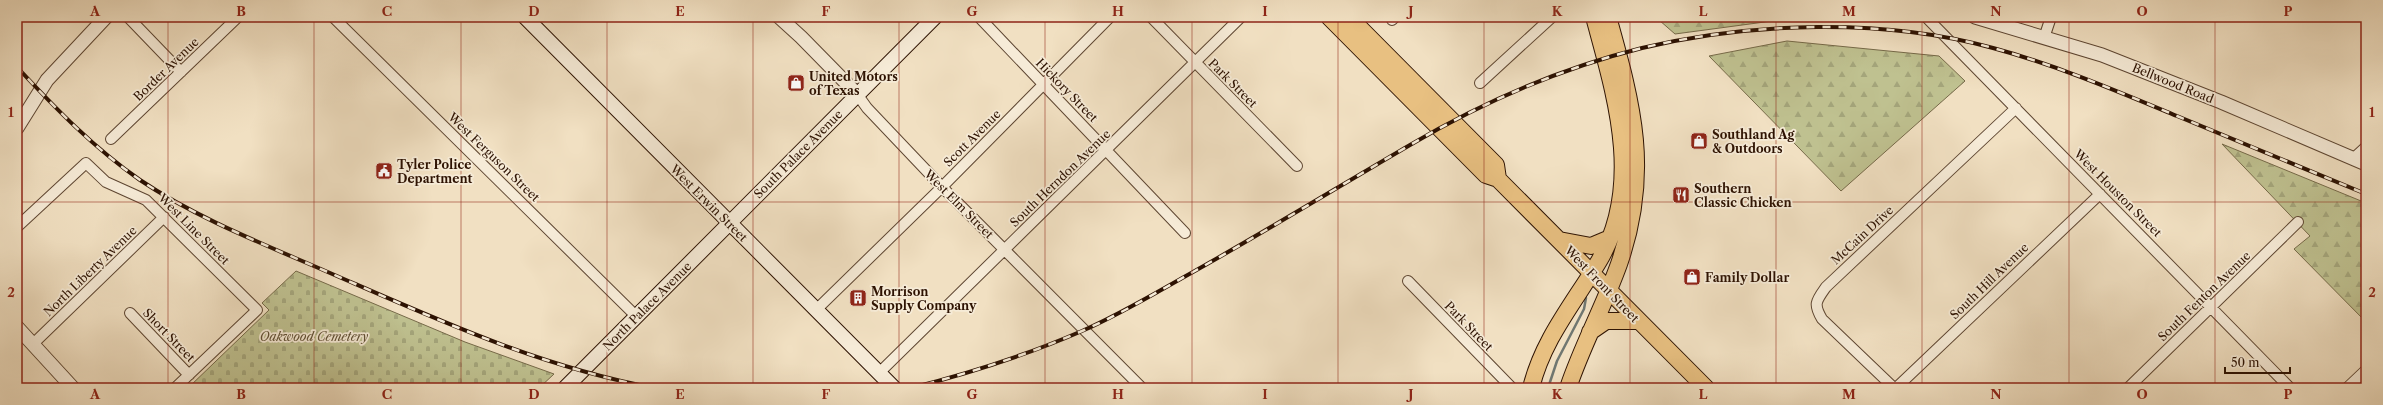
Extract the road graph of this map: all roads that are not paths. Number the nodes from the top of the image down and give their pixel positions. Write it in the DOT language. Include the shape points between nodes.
graph roads {
  1 [pos="106,17"];
  2 [pos="128,17"];
  3 [pos="238,17"];
  4 [pos="333,17"];
  5 [pos="525,17"];
  6 [pos="779,17"];
  7 [pos="935,17"];
  8 [pos="979,17"];
  9 [pos="1110,17"];
  10 [pos="1151,17"];
  11 [pos="1241,17"];
  12 [pos="1329,17"];
  13 [pos="1349,17"];
  14 [pos="1552,17"];
  15 [pos="1594,17"];
  16 [pos="1608,17"];
  17 [pos="1926,17"];
  18 [pos="1975,17"];
  19 [pos="2051,17"];
  20 [pos="2044,38"];
  21 [pos="1195,63"];
  22 [pos="181,72"];
  23 [pos="1480,83"];
  24 [pos="1044,85"];
  25 [pos="857,94"];
  26 [pos="2016,108"];
  27 [pos="17,128"];
  28 [pos="111,139"];
  29 [pos="2366,147"];
  30 [pos="1107,150"];
  31 [pos="2354,158"];
  32 [pos="2366,164"];
  33 [pos="1297,166"];
  34 [pos="1498,178"];
  35 [pos="942,187"];
  36 [pos="2100,194"];
  37 [pos="164,217"];
  38 [pos="2298,222"];
  39 [pos="729,223"];
  40 [pos="17,227"];
  41 [pos="1185,233"];
  42 [pos="1610,238"];
  43 [pos="1559,240"];
  44 [pos="1005,249"];
  45 [pos="1591,274"];
  46 [pos="1408,281"];
  47 [pos="1608,291"];
  48 [pos="2212,307"];
  49 [pos="816,310"];
  50 [pos="130,313"];
  51 [pos="636,316"];
  52 [pos="1638,321"];
  53 [pos="19,332"];
  54 [pos="1590,332"];
  55 [pos="33,344"];
  56 [pos="2366,370"];
  57 [pos="879,373"];
  58 [pos="189,374"];
  59 [pos="73,388"];
  60 [pos="175,388"];
  61 [pos="565,388"];
  62 [pos="894,388"];
  63 [pos="1142,388"];
  64 [pos="1512,388"];
  65 [pos="1531,388"];
  66 [pos="1568,388"];
  67 [pos="1706,388"];
  68 [pos="1895,388"];
  69 [pos="2128,388"];
  70 [pos="2290,388"];
  71 [pos="2347,388"];
  1 -- 27 [label="street" via="47,80"];
  2 -- 22 [label="street"];
  3 -- 22 [label="street, Border Avenue"];
  4 -- 51 [label="street, West Ferguson Street"];
  5 -- 39 [label="main road, West Erwin Street"];
  6 -- 25 [label="street, West Elm Street"];
  7 -- 25 [label="main road, South Palace Avenue"];
  8 -- 24 [label="street, Hickory Street"];
  9 -- 24 [label="street, Scott Avenue"];
  10 -- 21 [label="street, Park Street"];
  11 -- 21 [label="street, South Herndon Avenue"];
  12 -- 34 [label="main road, West Front Street" via="1486,175"];
  13 -- 34 [label="main road, West Front Street" via="1496,165"];
  14 -- 23 [label="street"];
  15 -- 42 [label="main road" via="1613,86 1621,132 1621,186"];
  16 -- 47 [label="main road" via="1630,100 1636,151 1632,213 1624,249"];
  17 -- 26 [label="street, West Houston Street"];
  18 -- 20 [label="street, Bellwood Road"];
  19 -- 20 [label="street"];
  20 -- 31 [label="street, Bellwood Road" via="2102,55"];
  21 -- 30 [label="street, South Herndon Avenue"];
  21 -- 33 [label="street, Park Street"];
  22 -- 28 [label="street, Border Avenue"];
  24 -- 30 [label="street, Hickory Street"];
  24 -- 35 [label="street, Scott Avenue"];
  25 -- 35 [label="street, West Elm Street" via="867,108"];
  25 -- 39 [label="main road, South Palace Avenue"];
  26 -- 36 [label="street, West Houston Street"];
  26 -- 68 [label="street, McCain Drive" via="1826,287 1817,299 1816,308 1822,319"];
  29 -- 31 [label="street"];
  30 -- 41 [label="street, Hickory Street"];
  30 -- 44 [label="street, South Herndon Avenue"];
  31 -- 32 [label="street, Bellwood Road"];
  34 -- 43 [label="main road, West Front Street"];
  35 -- 44 [label="street, West Elm Street"];
  35 -- 49 [label="street, Scott Avenue"];
  36 -- 48 [label="street, West Houston Street"];
  36 -- 68 [label="street, South Hill Avenue"];
  37 -- 40 [label="street, West Line Street" via="142,197 106,182 86,163"];
  37 -- 55 [label="street, North Liberty Avenue"];
  37 -- 58 [label="street, West Line Street" via="257,310"];
  38 -- 48 [label="street, South Fenton Avenue"];
  39 -- 49 [label="main road, West Erwin Street"];
  39 -- 51 [label="main road, North Palace Avenue"];
  42 -- 43 [label="main road" via="1591,246"];
  42 -- 45 [label="main road"];
  43 -- 45 [label="main road, West Front Street"];
  44 -- 57 [label="street, South Herndon Avenue"];
  44 -- 63 [label="street, West Elm Street"];
  45 -- 47 [label="main road, West Front Street"];
  45 -- 65 [label="main road" via="1556,327 1542,355"];
  46 -- 64 [label="street, Park Street"];
  47 -- 52 [label="main road, West Front Street"];
  47 -- 54 [label="main road"];
  48 -- 69 [label="street, South Fenton Avenue"];
  48 -- 70 [label="street, West Houston Street"];
  49 -- 57 [label="main road, West Erwin Street"];
  50 -- 58 [label="street, Short Street"];
  51 -- 61 [label="main road, North Palace Avenue"];
  52 -- 54 [label="main road" via="1606,321"];
  52 -- 67 [label="main road, West Front Street"];
  53 -- 55 [label="street"];
  54 -- 66 [label="main road"];
  55 -- 59 [label="street"];
  56 -- 71 [label="street"];
  57 -- 62 [label="main road, West Erwin Street"];
  58 -- 60 [label="street"];
}
